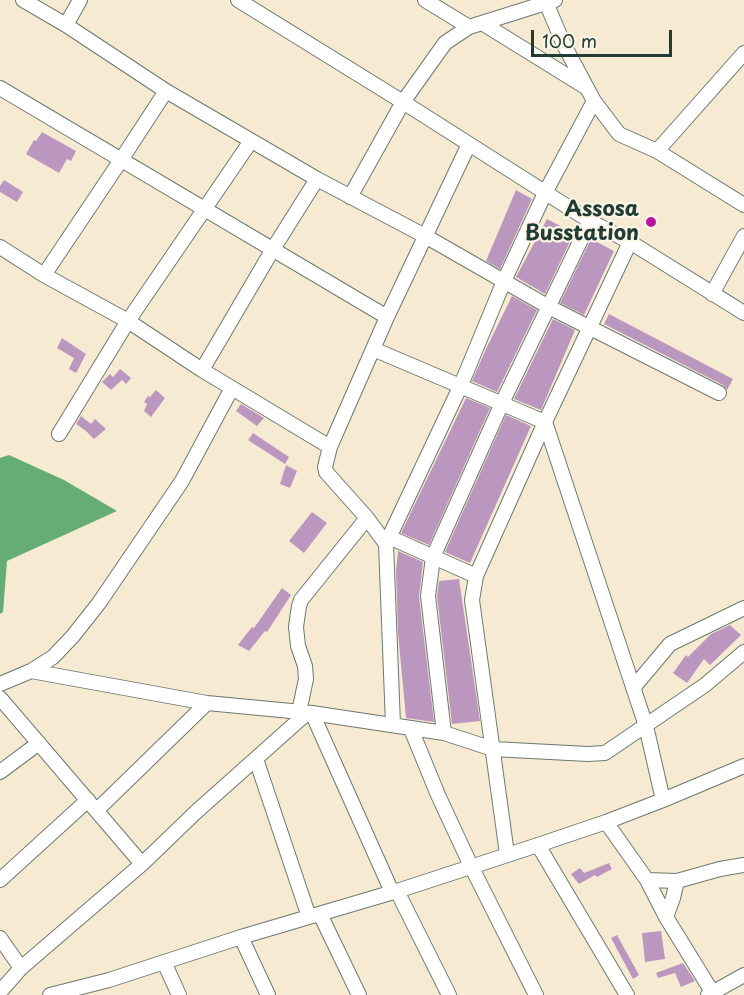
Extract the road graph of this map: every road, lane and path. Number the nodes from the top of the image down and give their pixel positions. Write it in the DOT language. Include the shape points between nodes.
graph roads {
  1 [pos="23,0"];
  2 [pos="80,0"];
  3 [pos="238,0"];
  4 [pos="425,0"];
  5 [pos="549,1"];
  6 [pos="255,5"];
  7 [pos="66,25"];
  8 [pos="475,25"];
  9 [pos="744,53"];
  10 [pos="0,88"];
  11 [pos="166,91"];
  12 [pos="591,95"];
  13 [pos="404,102"];
  14 [pos="251,141"];
  15 [pos="469,144"];
  16 [pos="657,151"];
  17 [pos="121,160"];
  18 [pos="317,179"];
  19 [pos="545,193"];
  20 [pos="350,197"];
  21 [pos="744,205"];
  22 [pos="205,210"];
  23 [pos="590,220"];
  24 [pos="424,236"];
  25 [pos="744,236"];
  26 [pos="630,242"];
  27 [pos="0,247"];
  28 [pos="273,249"];
  29 [pos="44,275"];
  30 [pos="504,281"];
  31 [pos="712,294"];
  32 [pos="549,307"];
  33 [pos="744,313"];
  34 [pos="387,317"];
  35 [pos="128,321"];
  36 [pos="588,328"];
  37 [pos="373,349"];
  38 [pos="202,370"];
  39 [pos="461,385"];
  40 [pos="232,388"];
  41 [pos="719,393"];
  42 [pos="502,403"];
  43 [pos="544,422"];
  44 [pos="59,434"];
  45 [pos="330,447"];
  46 [pos="367,518"];
  47 [pos="388,541"];
  48 [pos="433,557"];
  49 [pos="476,576"];
  50 [pos="744,608"];
  51 [pos="744,652"];
  52 [pos="31,671"];
  53 [pos="0,684"];
  54 [pos="633,688"];
  55 [pos="0,698"];
  56 [pos="207,703"];
  57 [pos="306,713"];
  58 [pos="393,725"];
  59 [pos="646,726"];
  60 [pos="411,729"];
  61 [pos="444,733"];
  62 [pos="39,742"];
  63 [pos="493,749"];
  64 [pos="256,759"];
  65 [pos="744,766"];
  66 [pos="0,772"];
  67 [pos="663,800"];
  68 [pos="93,805"];
  69 [pos="606,822"];
  70 [pos="538,844"];
  71 [pos="507,854"];
  72 [pos="142,864"];
  73 [pos="744,865"];
  74 [pos="471,866"];
  75 [pos="0,880"];
  76 [pos="647,880"];
  77 [pos="676,881"];
  78 [pos="394,892"];
  79 [pos="315,916"];
  80 [pos="666,917"];
  81 [pos="241,937"];
  82 [pos="0,938"];
  83 [pos="164,962"];
  84 [pos="21,968"];
  85 [pos="744,975"];
  86 [pos="0,992"];
  87 [pos="712,994"];
  88 [pos="50,995"];
  89 [pos="179,995"];
  90 [pos="268,995"];
  91 [pos="359,995"];
  92 [pos="449,995"];
  93 [pos="536,995"];
  94 [pos="627,995"];
  1 -- 7 [label="street"];
  2 -- 7 [label="street"];
  3 -- 6 [label="street"];
  4 -- 8 [label="street"];
  5 -- 8 [label="street"];
  5 -- 12 [label="street" via="564,45"];
  6 -- 13 [label="street"];
  7 -- 11 [label="street"];
  8 -- 12 [label="street"];
  8 -- 13 [label="street" via="445,43"];
  9 -- 16 [label="street"];
  10 -- 17 [label="street"];
  11 -- 14 [label="street"];
  11 -- 17 [label="street"];
  12 -- 16 [label="street" via="619,134"];
  12 -- 19 [label="street"];
  13 -- 15 [label="street"];
  13 -- 20 [label="street"];
  14 -- 18 [label="street"];
  14 -- 22 [label="street"];
  15 -- 19 [label="street"];
  15 -- 24 [label="street"];
  16 -- 21 [label="street"];
  17 -- 22 [label="street"];
  17 -- 29 [label="street"];
  18 -- 20 [label="street"];
  18 -- 28 [label="street"];
  19 -- 23 [label="street"];
  19 -- 30 [label="street"];
  20 -- 24 [label="street"];
  22 -- 28 [label="street"];
  22 -- 35 [label="street"];
  23 -- 26 [label="street"];
  23 -- 32 [label="street"];
  24 -- 30 [label="street"];
  24 -- 34 [label="street"];
  25 -- 31 [label="street"];
  26 -- 31 [label="street"];
  26 -- 36 [label="street"];
  27 -- 29 [label="street"];
  28 -- 34 [label="street"];
  28 -- 38 [label="street"];
  29 -- 35 [label="street"];
  30 -- 32 [label="street"];
  30 -- 39 [label="street"];
  31 -- 33 [label="street"];
  32 -- 36 [label="street"];
  32 -- 42 [label="street"];
  34 -- 37 [label="street"];
  35 -- 38 [label="street"];
  35 -- 44 [label="street"];
  36 -- 41 [label="street"];
  36 -- 43 [label="street"];
  37 -- 39 [label="street"];
  37 -- 45 [label="street"];
  38 -- 40 [label="street"];
  39 -- 42 [label="street"];
  39 -- 47 [label="street"];
  40 -- 45 [label="street"];
  40 -- 52 [label="street" via="182,481 99,603 52,657"];
  42 -- 43 [label="street"];
  42 -- 48 [label="street"];
  43 -- 49 [label="street"];
  43 -- 54 [label="street"];
  45 -- 46 [label="street" via="326,472"];
  46 -- 47 [label="street"];
  46 -- 57 [label="street" via="298,606 296,627 305,666"];
  47 -- 48 [label="street"];
  47 -- 58 [label="street"];
  48 -- 49 [label="street"];
  48 -- 61 [label="street" via="428,596"];
  49 -- 63 [label="street" via="472,600"];
  50 -- 54 [label="street" via="670,644"];
  51 -- 59 [label="street"];
  52 -- 53 [label="street"];
  52 -- 56 [label="street"];
  54 -- 59 [label="street"];
  55 -- 62 [label="street"];
  56 -- 57 [label="street"];
  56 -- 68 [label="street"];
  57 -- 58 [label="street"];
  57 -- 64 [label="street"];
  57 -- 78 [label="street"];
  58 -- 60 [label="street"];
  59 -- 63 [label="street" via="604,753"];
  59 -- 67 [label="street"];
  60 -- 61 [label="street"];
  60 -- 74 [label="street"];
  61 -- 63 [label="street"];
  62 -- 66 [label="street"];
  62 -- 68 [label="street"];
  63 -- 71 [label="street"];
  64 -- 72 [label="street"];
  64 -- 79 [label="street"];
  65 -- 67 [label="street"];
  67 -- 69 [label="street"];
  68 -- 72 [label="street"];
  68 -- 75 [label="street"];
  69 -- 70 [label="street"];
  69 -- 76 [label="street"];
  70 -- 71 [label="street"];
  70 -- 94 [label="street"];
  71 -- 74 [label="street"];
  72 -- 84 [label="street"];
  73 -- 77 [label="street"];
  74 -- 78 [label="street"];
  74 -- 93 [label="street"];
  76 -- 77 [label="street"];
  76 -- 80 [label="street"];
  77 -- 80 [label="street"];
  78 -- 79 [label="street"];
  78 -- 92 [label="street"];
  79 -- 81 [label="street"];
  79 -- 91 [label="street"];
  80 -- 87 [label="street"];
  81 -- 83 [label="street"];
  81 -- 90 [label="street"];
  82 -- 84 [label="street"];
  83 -- 88 [label="street"];
  83 -- 89 [label="street"];
  84 -- 86 [label="street"];
  85 -- 87 [label="street"];
}
